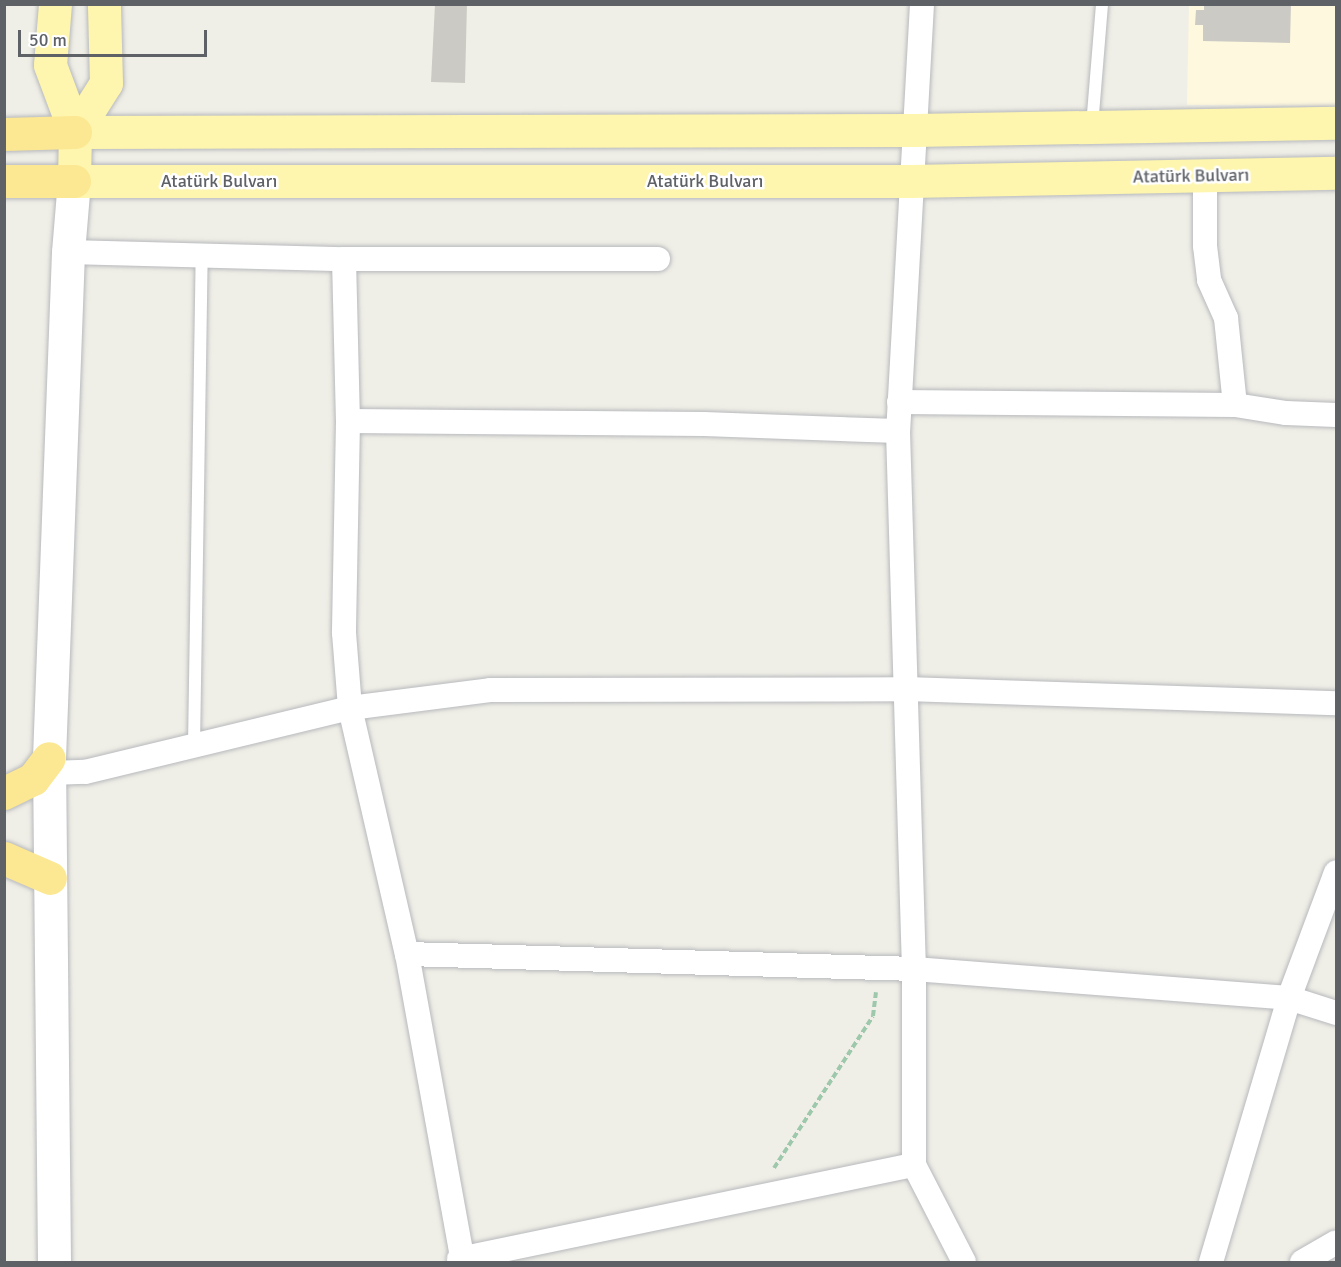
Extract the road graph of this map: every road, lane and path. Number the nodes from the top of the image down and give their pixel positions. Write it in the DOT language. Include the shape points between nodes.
graph roads {
  1 [pos="55,4"];
  2 [pos="104,4"];
  3 [pos="922,4"];
  4 [pos="1102,4"];
  5 [pos="1336,123"];
  6 [pos="1092,127"];
  7 [pos="914,130"];
  8 [pos="75,132"];
  9 [pos="4,134"];
  10 [pos="1336,173"];
  11 [pos="1205,176"];
  12 [pos="4,181"];
  13 [pos="910,181"];
  14 [pos="74,182"];
  15 [pos="68,252"];
  16 [pos="202,256"];
  17 [pos="658,259"];
  18 [pos="344,260"];
  19 [pos="899,402"];
  20 [pos="1234,405"];
  21 [pos="1336,415"];
  22 [pos="348,421"];
  23 [pos="898,431"];
  24 [pos="906,689"];
  25 [pos="1336,703"];
  26 [pos="350,708"];
  27 [pos="194,746"];
  28 [pos="50,766"];
  29 [pos="4,793"];
  30 [pos="4,858"];
  31 [pos="1336,872"];
  32 [pos="50,878"];
  33 [pos="407,954"];
  34 [pos="879,968"];
  35 [pos="914,969"];
  36 [pos="1289,998"];
  37 [pos="1336,1013"];
  38 [pos="914,1165"];
  39 [pos="771,1195"];
  40 [pos="1336,1242"];
  41 [pos="461,1261"];
  42 [pos="54,1263"];
  43 [pos="964,1263"];
  44 [pos="1211,1263"];
  45 [pos="1302,1263"];
  1 -- 8 [label="main road" via="50,65"];
  2 -- 8 [label="main road" via="106,83"];
  3 -- 7 [label="street"];
  4 -- 6 [label="lane"];
  5 -- 6 [label="main road"];
  6 -- 7 [label="main road"];
  7 -- 8 [label="main road"];
  7 -- 13 [label="street"];
  8 -- 9 [label="highway"];
  8 -- 14 [label="main road"];
  10 -- 11 [label="main road, Atatürk Bulvarı"];
  11 -- 13 [label="main road, Atatürk Bulvarı"];
  11 -- 20 [label="street" via="1209,280 1227,318"];
  12 -- 14 [label="highway"];
  13 -- 14 [label="main road, Atatürk Bulvarı"];
  13 -- 19 [label="street"];
  14 -- 15 [label="street"];
  15 -- 16 [label="street"];
  15 -- 28 [label="street"];
  16 -- 18 [label="street"];
  16 -- 27 [label="lane"];
  17 -- 18 [label="street"];
  18 -- 22 [label="street"];
  19 -- 20 [label="street"];
  19 -- 23 [label="street"];
  20 -- 21 [label="street"];
  22 -- 23 [label="street" via="704,424"];
  22 -- 26 [label="street" via="344,633"];
  23 -- 24 [label="street"];
  24 -- 25 [label="street"];
  24 -- 26 [label="street" via="490,690"];
  24 -- 35 [label="street"];
  26 -- 27 [label="street"];
  26 -- 33 [label="street"];
  27 -- 28 [label="street" via="84,772"];
  28 -- 29 [label="highway"];
  28 -- 32 [label="street"];
  30 -- 32 [label="highway"];
  31 -- 36 [label="street"];
  32 -- 42 [label="street"];
  33 -- 34 [label="street"];
  33 -- 41 [label="street"];
  34 -- 35 [label="street"];
  34 -- 39 [label="path" via="873,1016 771,1172"];
  35 -- 36 [label="street"];
  35 -- 38 [label="street"];
  36 -- 37 [label="street"];
  36 -- 44 [label="street"];
  38 -- 39 [label="street"];
  38 -- 43 [label="street"];
  39 -- 41 [label="street"];
  40 -- 45 [label="street"];
}
